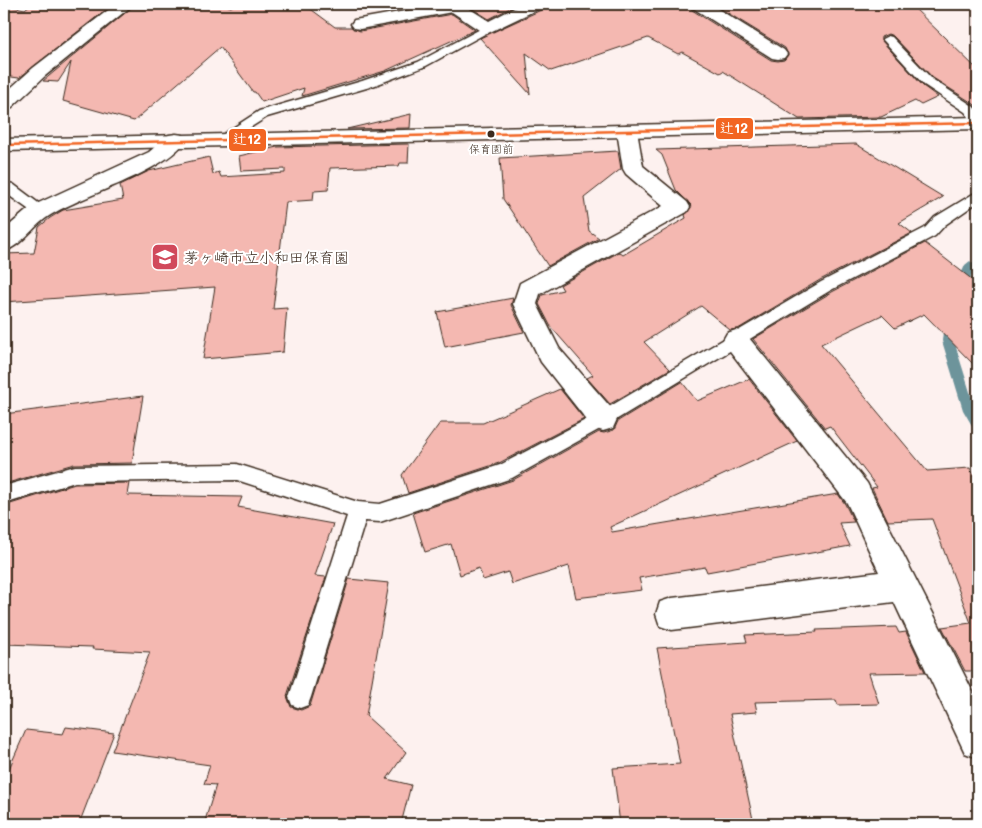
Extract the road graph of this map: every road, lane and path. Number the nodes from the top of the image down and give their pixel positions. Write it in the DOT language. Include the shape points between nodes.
graph roads {
  1 [pos="126,4"];
  2 [pos="534,4"];
  3 [pos="699,4"];
  4 [pos="454,5"];
  5 [pos="360,24"];
  6 [pos="488,28"];
  7 [pos="888,39"];
  8 [pos="778,54"];
  9 [pos="4,104"];
  10 [pos="978,122"];
  11 [pos="627,131"];
  12 [pos="222,139"];
  13 [pos="176,140"];
  14 [pos="4,145"];
  15 [pos="4,187"];
  16 [pos="978,196"];
  17 [pos="40,210"];
  18 [pos="4,243"];
  19 [pos="736,340"];
  20 [pos="602,419"];
  21 [pos="4,495"];
  22 [pos="358,511"];
  23 [pos="902,584"];
  24 [pos="672,614"];
  25 [pos="300,697"];
  26 [pos="978,740"];
  1 -- 9 [label="street"];
  2 -- 6 [label="street"];
  3 -- 8 [label="street"];
  4 -- 5 [label="street"];
  4 -- 6 [label="street"];
  6 -- 12 [label="lane" via="422,64 262,114"];
  7 -- 10 [label="lane" via="928,82 969,109"];
  10 -- 11 [label="street"];
  11 -- 12 [label="street"];
  11 -- 20 [label="street" via="633,169 680,208 530,289 524,304 550,355"];
  12 -- 13 [label="street"];
  13 -- 14 [label="street"];
  13 -- 17 [label="street" via="156,157"];
  15 -- 17 [label="lane"];
  16 -- 19 [label="lane" via="940,221 930,232 826,286"];
  17 -- 18 [label="street"];
  19 -- 20 [label="lane"];
  19 -- 23 [label="street" via="857,493"];
  20 -- 22 [label="lane" via="505,472 380,513"];
  21 -- 22 [label="lane" via="75,474 237,472"];
  22 -- 25 [label="lane"];
  23 -- 24 [label="street"];
  23 -- 26 [label="street"];
}
